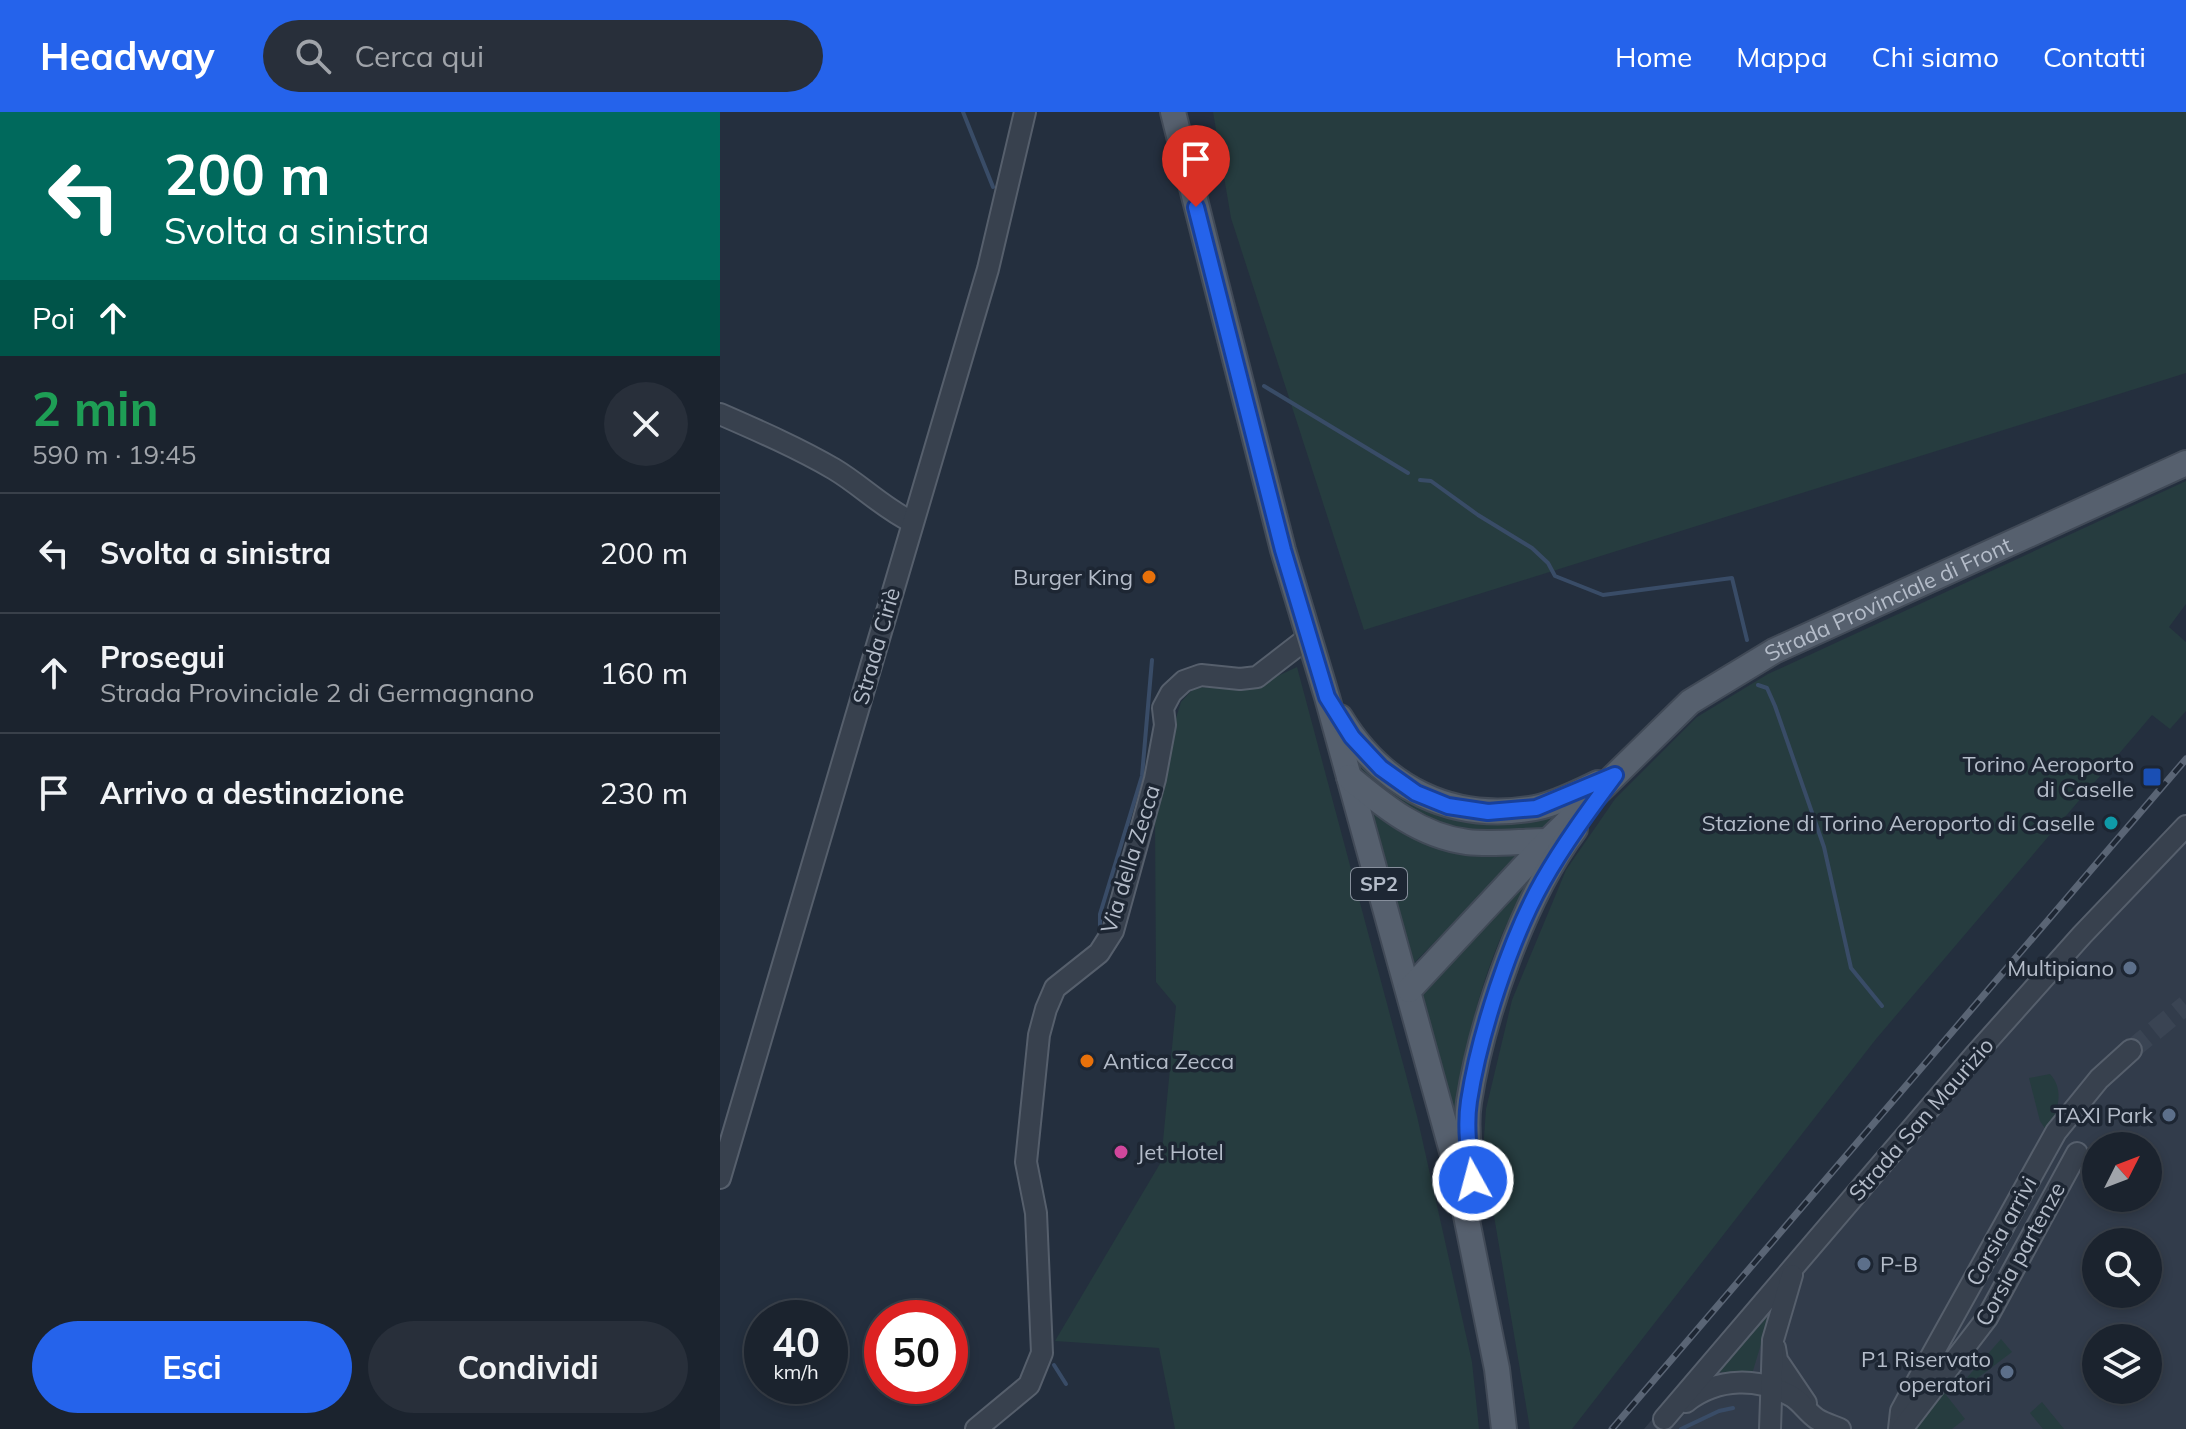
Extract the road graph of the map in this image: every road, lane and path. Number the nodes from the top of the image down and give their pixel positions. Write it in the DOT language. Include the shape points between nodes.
graph roads {
  1 [pos="1025,112"];
  2 [pos="1173,112"];
  3 [pos="720,414"];
  4 [pos="2186,463"];
  5 [pos="912,522"];
  6 [pos="1310,636"];
  7 [pos="1327,697"];
  8 [pos="1615,775"];
  9 [pos="1349,777"];
  10 [pos="2186,826"];
  11 [pos="1548,841"];
  12 [pos="1409,990"];
  13 [pos="2131,1050"];
  14 [pos="2077,1153"];
  15 [pos="720,1178"];
  16 [pos="1809,1248"];
  17 [pos="1773,1340"];
  18 [pos="1497,1369"];
  19 [pos="1770,1386"];
  20 [pos="1660,1424"];
  21 [pos="1822,1424"];
  22 [pos="976,1429"];
  23 [pos="1504,1429"];
  24 [pos="1770,1429"];
  25 [pos="1840,1429"];
  26 [pos="1901,1429"];
  1 -- 5 [label="street, Strada Ciriè" via="1002,217"];
  2 -- 6 [label="main road, SP2" via="1283,550"];
  3 -- 5 [label="street" via="836,471"];
  4 -- 8 [label="main road, Strada Provinciale di Front" via="1774,651 1690,702"];
  5 -- 15 [label="street, Strada Ciriè"];
  6 -- 7 [label="main road, SP2"];
  6 -- 22 [label="street, Via della Zecca" via="1257,677 1201,675 1184,681 1163,708 1155,779 1113,931 1099,953 1055,988 1039,1035 1026,1162 1036,1213 1042,1353 1029,1385"];
  7 -- 8 [label="main road" via="1352,737 1381,768 1416,793 1448,806 1488,812 1536,808"];
  7 -- 9 [label="main road, SP2"];
  8 -- 11 [label="main road"];
  8 -- 18 [label="main road" via="1567,839 1518,934 1487,1022 1469,1103 1469,1154 1498,1313"];
  9 -- 11 [label="main road" via="1418,828 1467,842"];
  9 -- 12 [label="main road, SP2"];
  10 -- 16 [label="street, Strada San Maurizio" via="2082,935"];
  11 -- 12 [label="main road"];
  12 -- 18 [label="main road, SP2" via="1456,1166"];
  13 -- 26 [label="street, Corsia arrivi" via="2099,1079 2056,1132 1901,1411"];
  14 -- 26 [label="street, Corsia partenze" via="1987,1318"];
  16 -- 17 [label="street" via="1789,1281"];
  16 -- 20 [label="street, Strada San Maurizio"];
  17 -- 19 [label="street"];
  17 -- 21 [label="street" via="1777,1360"];
  18 -- 23 [label="main road, SP2"];
  19 -- 20 [label="street" via="1739,1381 1717,1385 1696,1394"];
  19 -- 21 [label="street" via="1795,1398"];
  19 -- 24 [label="street"];
  21 -- 25 [label="street"];
}
